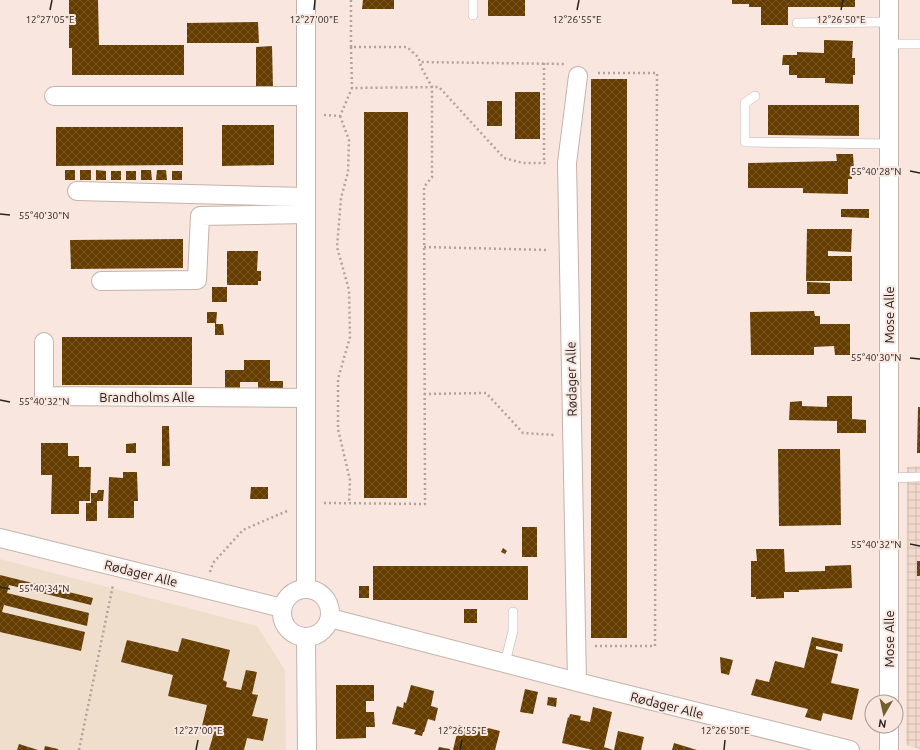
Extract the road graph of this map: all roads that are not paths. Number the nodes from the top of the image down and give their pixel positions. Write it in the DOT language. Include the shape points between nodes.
graph roads {
  1 [pos="306,0"];
  2 [pos="473,0"];
  3 [pos="889,0"];
  4 [pos="473,15"];
  5 [pos="889,22"];
  6 [pos="798,23"];
  7 [pos="889,44"];
  8 [pos="920,44"];
  9 [pos="578,76"];
  10 [pos="54,96"];
  11 [pos="306,96"];
  12 [pos="755,96"];
  13 [pos="889,144"];
  14 [pos="77,190"];
  15 [pos="306,205"];
  16 [pos="101,281"];
  17 [pos="44,342"];
  18 [pos="305,398"];
  19 [pos="920,477"];
  20 [pos="888,478"];
  21 [pos="0,538"];
  22 [pos="306,589"];
  23 [pos="282,608"];
  24 [pos="513,612"];
  25 [pos="330,618"];
  26 [pos="306,638"];
  27 [pos="505,663"];
  28 [pos="578,682"];
  29 [pos="889,694"];
  30 [pos="889,734"];
  31 [pos="307,750"];
  32 [pos="850,750"];
  33 [pos="889,750"];
  1 -- 11 [label="street"];
  2 -- 4 [label="lane"];
  3 -- 5 [label="street, Mose Alle"];
  5 -- 6 [label="lane"];
  5 -- 7 [label="street, Mose Alle"];
  7 -- 8 [label="lane"];
  7 -- 13 [label="street, Mose Alle"];
  9 -- 28 [label="street, Rødager Alle" via="567,163"];
  10 -- 11 [label="street"];
  11 -- 15 [label="street"];
  12 -- 13 [label="lane" via="745,102 745,142"];
  13 -- 20 [label="street, Mose Alle"];
  14 -- 15 [label="street"];
  15 -- 16 [label="street" via="200,216 197,280"];
  15 -- 18 [label="street"];
  17 -- 18 [label="street, Brandholms Alle" via="44,396"];
  18 -- 22 [label="street"];
  19 -- 20 [label="lane"];
  20 -- 29 [label="street, Mose Alle"];
  21 -- 23 [label="street, Rødager Alle"];
  22 -- 23 [label="street" via="290,594"];
  22 -- 25 [label="street" via="318,592 327,601"];
  23 -- 26 [label="street" via="281,616 287,629 292,634"];
  24 -- 27 [label="lane" via="513,631"];
  25 -- 26 [label="street" via="322,632"];
  25 -- 27 [label="street, Rødager Alle"];
  26 -- 31 [label="street"];
  27 -- 28 [label="street, Rødager Alle"];
  28 -- 32 [label="street, Rødager Alle"];
  30 -- 33 [label="street"];
}
